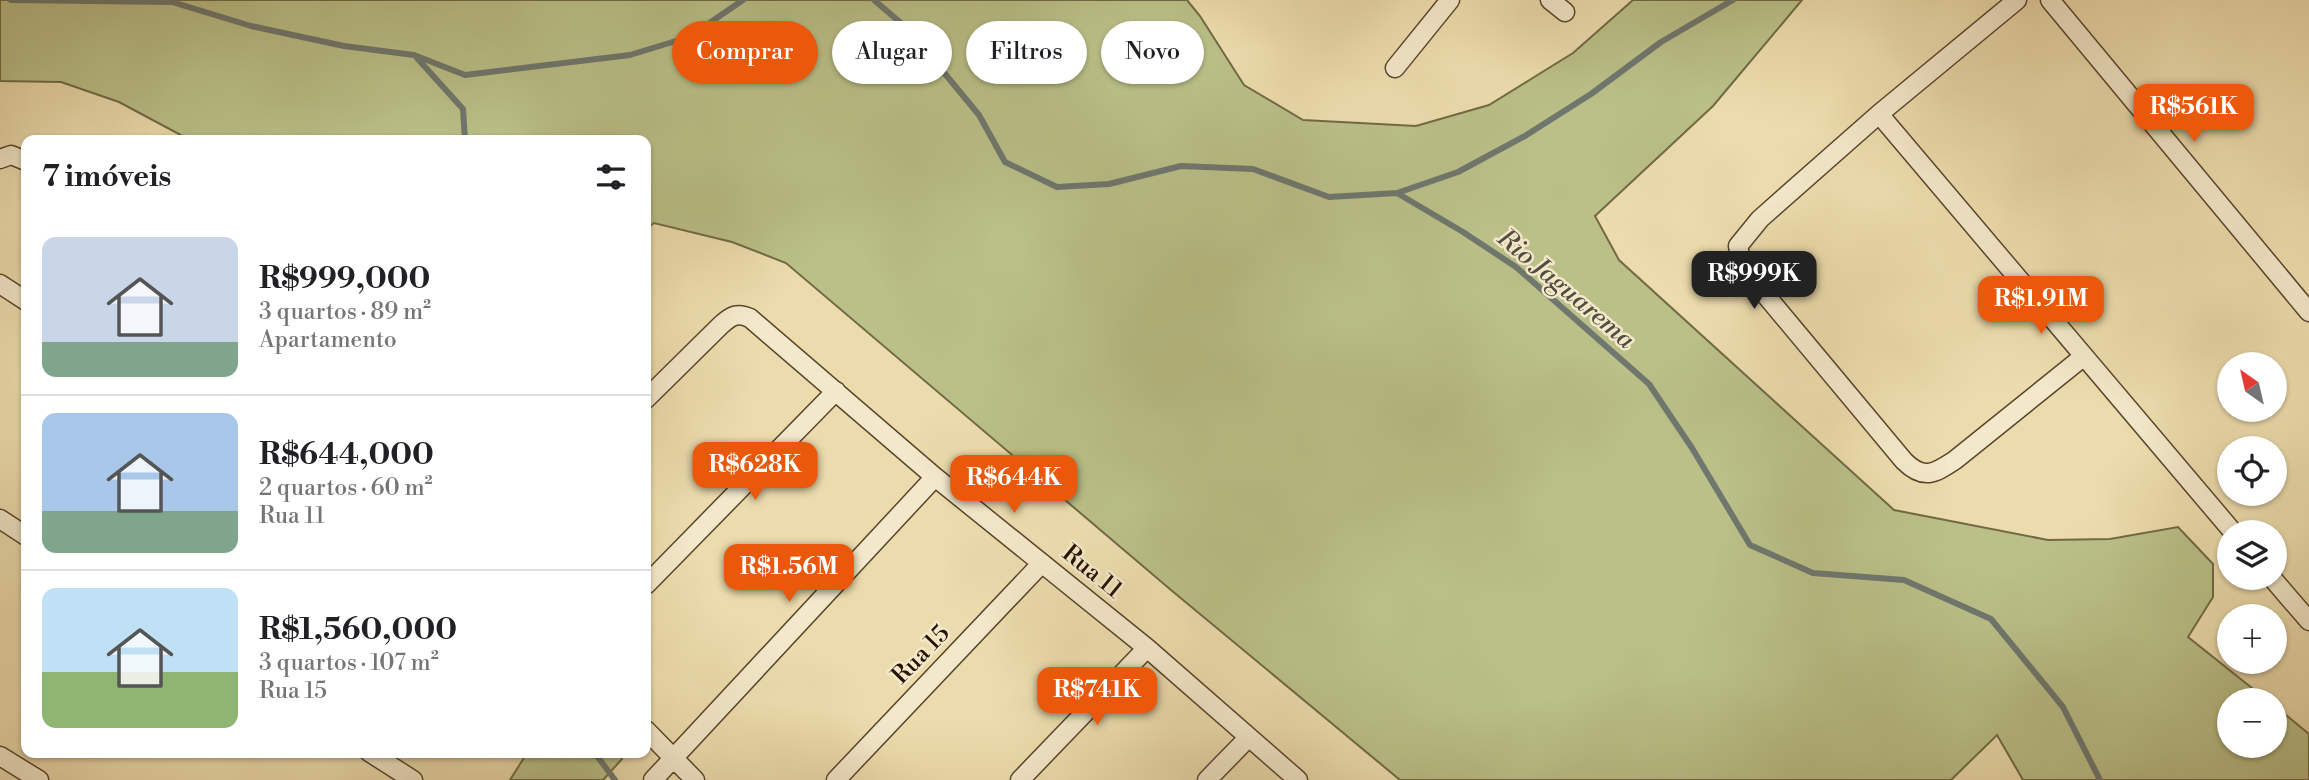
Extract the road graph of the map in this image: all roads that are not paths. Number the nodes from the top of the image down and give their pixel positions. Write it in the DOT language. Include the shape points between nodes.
graph roads {
  1 [pos="1450,0"];
  2 [pos="1550,0"];
  3 [pos="2017,0"];
  4 [pos="2050,0"];
  5 [pos="1564,12"];
  6 [pos="1395,68"];
  7 [pos="1879,114"];
  8 [pos="0,159"];
  9 [pos="21,159"];
  10 [pos="0,284"];
  11 [pos="21,298"];
  12 [pos="2309,312"];
  13 [pos="2083,357"];
  14 [pos="836,391"];
  15 [pos="651,394"];
  16 [pos="935,477"];
  17 [pos="0,519"];
  18 [pos="2223,520"];
  19 [pos="21,533"];
  20 [pos="1042,563"];
  21 [pos="651,581"];
  22 [pos="2282,590"];
  23 [pos="2309,621"];
  24 [pos="1147,648"];
  25 [pos="651,736"];
  26 [pos="1249,737"];
  27 [pos="0,756"];
  28 [pos="378,758"];
  29 [pos="671,758"];
  30 [pos="39,780"];
  31 [pos="413,780"];
  32 [pos="653,780"];
  33 [pos="695,780"];
  34 [pos="836,780"];
  35 [pos="1020,780"];
  36 [pos="1207,780"];
  37 [pos="1298,780"];
  1 -- 6 [label="street"];
  2 -- 5 [label="street"];
  3 -- 7 [label="street"];
  4 -- 12 [label="street"];
  7 -- 13 [label="street"];
  7 -- 13 [label="street" via="1760,219 1738,246 1743,268 1904,461 1913,470 1937,472"];
  8 -- 9 [label="street" via="11,155"];
  10 -- 11 [label="street"];
  13 -- 18 [label="street"];
  14 -- 15 [label="street, Rua 11" via="741,314 720,325"];
  14 -- 16 [label="street, Rua 11"];
  14 -- 21 [label="street"];
  16 -- 20 [label="street, Rua 11"];
  16 -- 29 [label="street"];
  17 -- 19 [label="street"];
  20 -- 24 [label="street, Rua 11"];
  20 -- 34 [label="street, Rua 15"];
  22 -- 23 [label="street"];
  24 -- 26 [label="street, Rua 11"];
  24 -- 35 [label="street"];
  25 -- 29 [label="street"];
  26 -- 36 [label="street"];
  26 -- 37 [label="street, Rua 11"];
  27 -- 30 [label="street"];
  28 -- 31 [label="street"];
  29 -- 32 [label="street"];
  29 -- 33 [label="street"];
}
